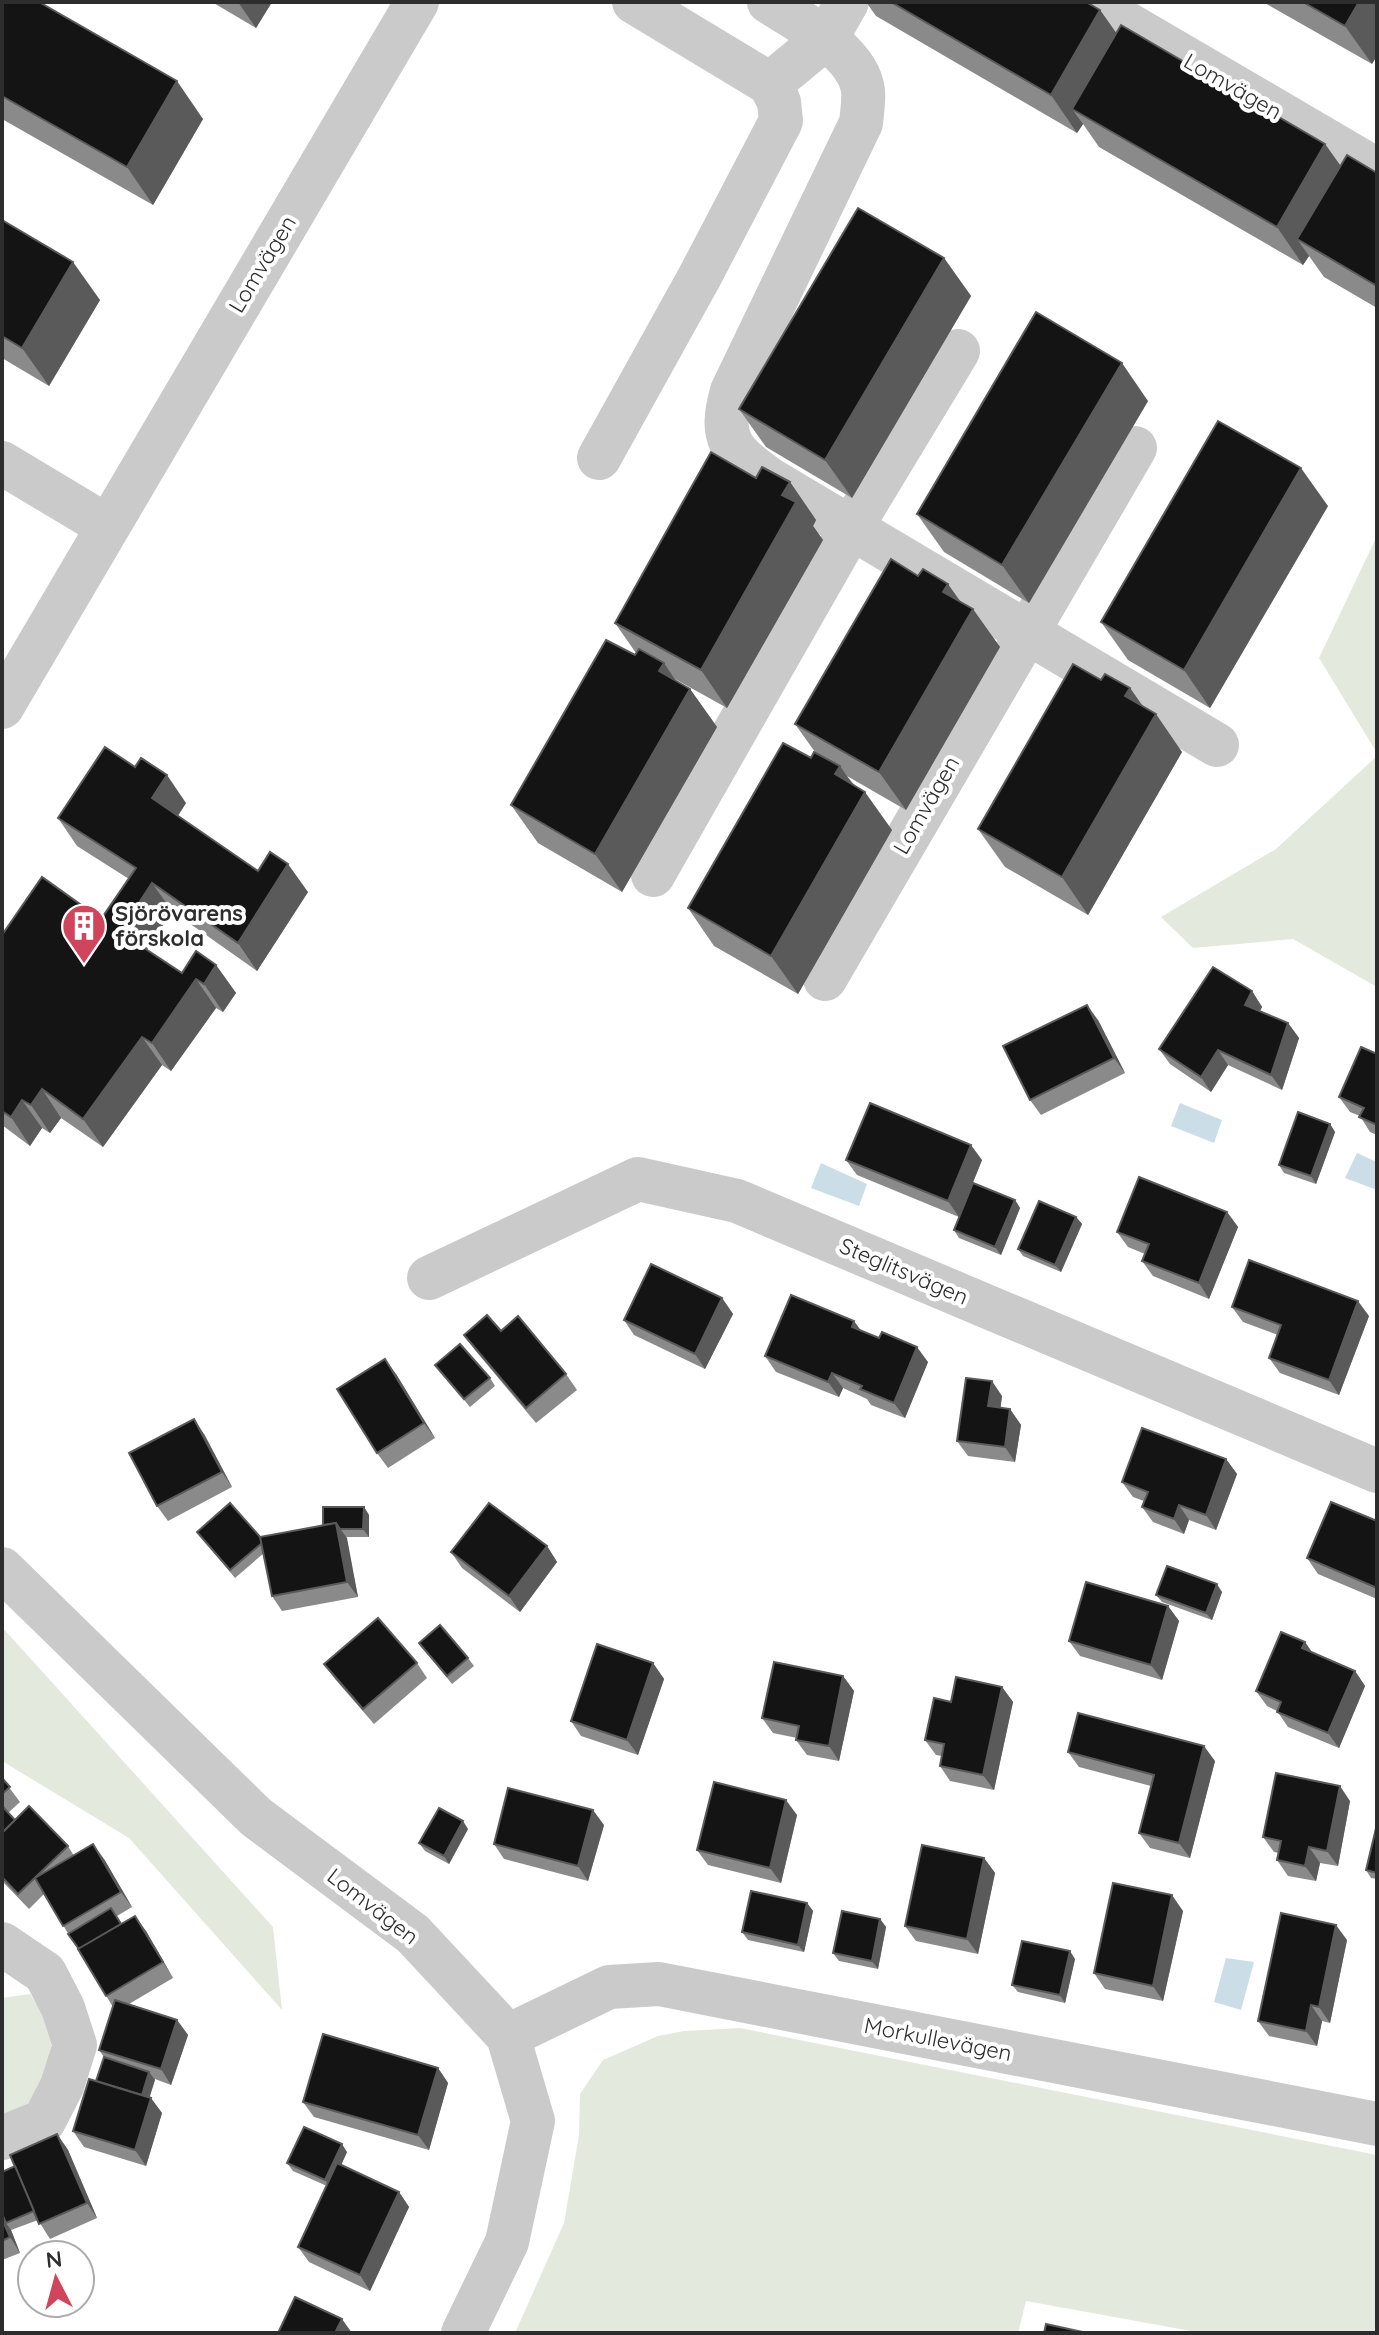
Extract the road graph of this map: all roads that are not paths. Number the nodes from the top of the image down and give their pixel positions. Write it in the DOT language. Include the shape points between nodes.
graph roads {
  1 [pos="417,2"];
  2 [pos="634,2"];
  3 [pos="769,2"];
  4 [pos="1090,2"];
  5 [pos="837,20"];
  6 [pos="770,84"];
  7 [pos="1377,170"];
  8 [pos="958,351"];
  9 [pos="1135,448"];
  10 [pos="599,458"];
  11 [pos="2,463"];
  12 [pos="107,526"];
  13 [pos="851,528"];
  14 [pos="1026,632"];
  15 [pos="1112,664"];
  16 [pos="2,707"];
  17 [pos="1081,716"];
  18 [pos="1217,745"];
  19 [pos="653,875"];
  20 [pos="825,979"];
  21 [pos="429,1278"];
  22 [pos="1377,1471"];
  23 [pos="2,1569"];
  24 [pos="2,1944"];
  25 [pos="508,2036"];
  26 [pos="1377,2124"];
  27 [pos="2,2138"];
  28 [pos="463,2333"];
  1 -- 12 [label="street, Lomvägen"];
  2 -- 6 [label="street"];
  3 -- 5 [label="street"];
  4 -- 7 [label="street, Lomvägen"];
  5 -- 6 [label="street"];
  5 -- 13 [label="street" via="863,90 861,123 732,391 726,425 730,442 744,460"];
  6 -- 10 [label="street" via="781,121"];
  8 -- 13 [label="street"];
  9 -- 14 [label="street, Lomvägen"];
  11 -- 12 [label="street"];
  12 -- 16 [label="street, Lomvägen"];
  13 -- 14 [label="street"];
  13 -- 19 [label="street"];
  14 -- 15 [label="street"];
  14 -- 20 [label="street, Lomvägen"];
  15 -- 17 [label="street"];
  15 -- 18 [label="street"];
  21 -- 22 [label="street, Steglitsvägen" via="638,1179 737,1201"];
  23 -- 25 [label="street, Lomvägen" via="256,1817 413,1934"];
  24 -- 27 [label="street" via="45,1973 75,2045 44,2121"];
  25 -- 26 [label="street, Morkullevägen" via="609,1987 659,1984"];
  25 -- 28 [label="street, Lomvägen" via="533,2121 507,2242"];
}
